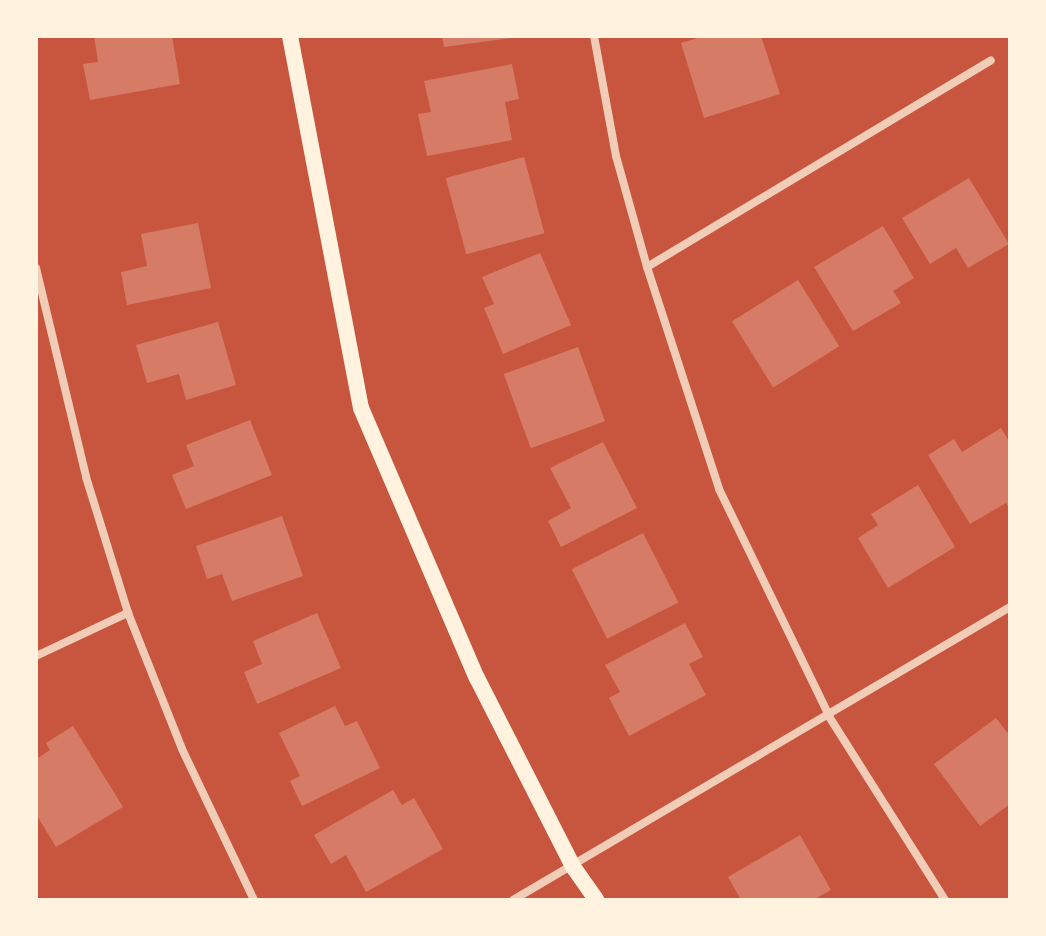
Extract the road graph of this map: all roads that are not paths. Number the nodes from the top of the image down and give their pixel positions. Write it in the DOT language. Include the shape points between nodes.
graph roads {
  1 [pos="290,36"];
  2 [pos="594,36"];
  3 [pos="991,60"];
  4 [pos="647,267"];
  5 [pos="36,268"];
  6 [pos="1010,607"];
  7 [pos="128,613"];
  8 [pos="36,656"];
  9 [pos="830,718"];
  10 [pos="574,868"];
  11 [pos="254,900"];
  12 [pos="513,900"];
  13 [pos="596,900"];
  14 [pos="945,900"];
  1 -- 10 [label="main road" via="361,408 477,678"];
  2 -- 4 [label="street" via="616,156"];
  3 -- 4 [label="street"];
  4 -- 9 [label="street" via="719,489"];
  5 -- 7 [label="street" via="79,449"];
  6 -- 9 [label="street"];
  7 -- 8 [label="street"];
  7 -- 11 [label="street" via="182,749"];
  9 -- 10 [label="street"];
  9 -- 14 [label="street"];
  10 -- 12 [label="street"];
  10 -- 13 [label="main road"];
}
